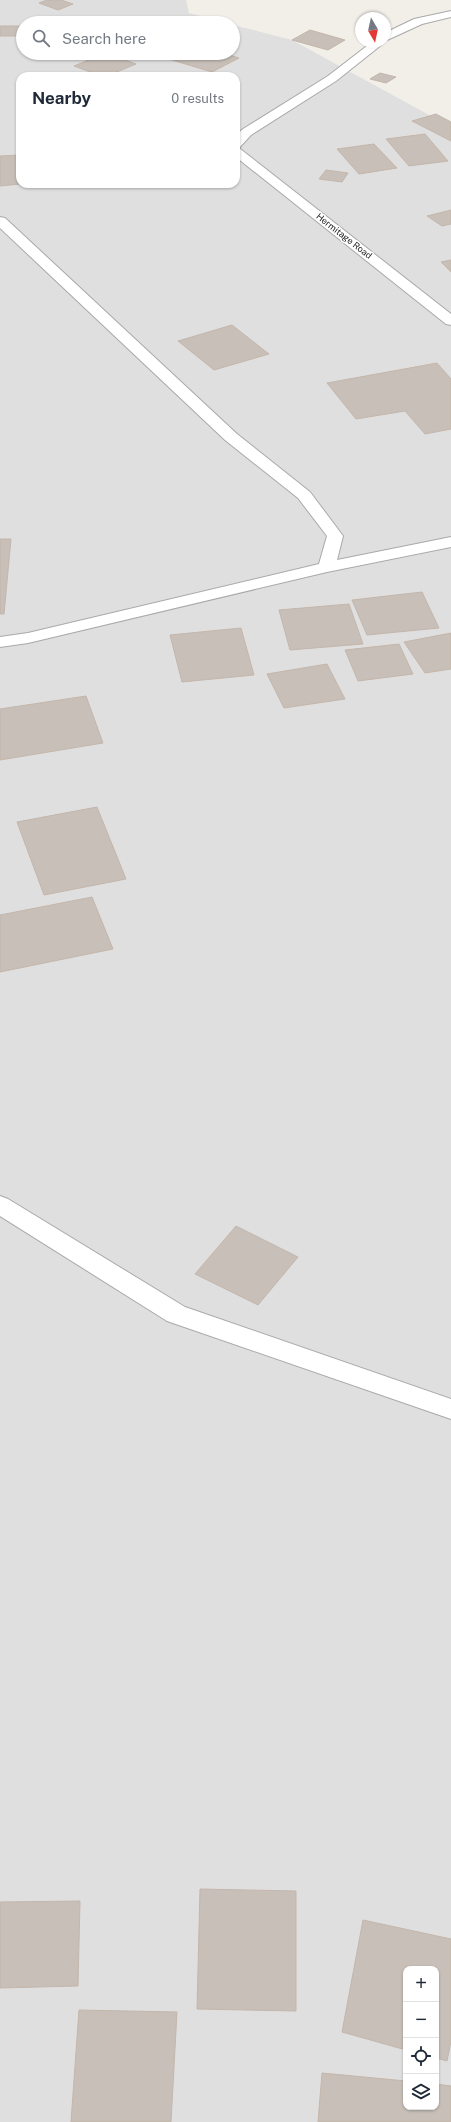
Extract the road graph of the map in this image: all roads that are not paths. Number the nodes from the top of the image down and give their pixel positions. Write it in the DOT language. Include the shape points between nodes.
graph roads {
  1 [pos="451,14"];
  2 [pos="391,34"];
  3 [pos="371,48"];
  4 [pos="240,138"];
  5 [pos="240,154"];
  6 [pos="0,221"];
  7 [pos="451,322"];
  8 [pos="451,542"];
  9 [pos="327,567"];
  10 [pos="0,642"];
  11 [pos="0,1205"];
  12 [pos="451,1409"];
  1 -- 2 [label="street" via="418,21"];
  3 -- 4 [label="street" via="318,90"];
  5 -- 7 [label="street, Hermitage Road"];
  6 -- 9 [label="street" via="225,432 304,495 335,536"];
  8 -- 9 [label="street"];
  9 -- 10 [label="street" via="28,638"];
  11 -- 12 [label="street" via="176,1314"];
}
